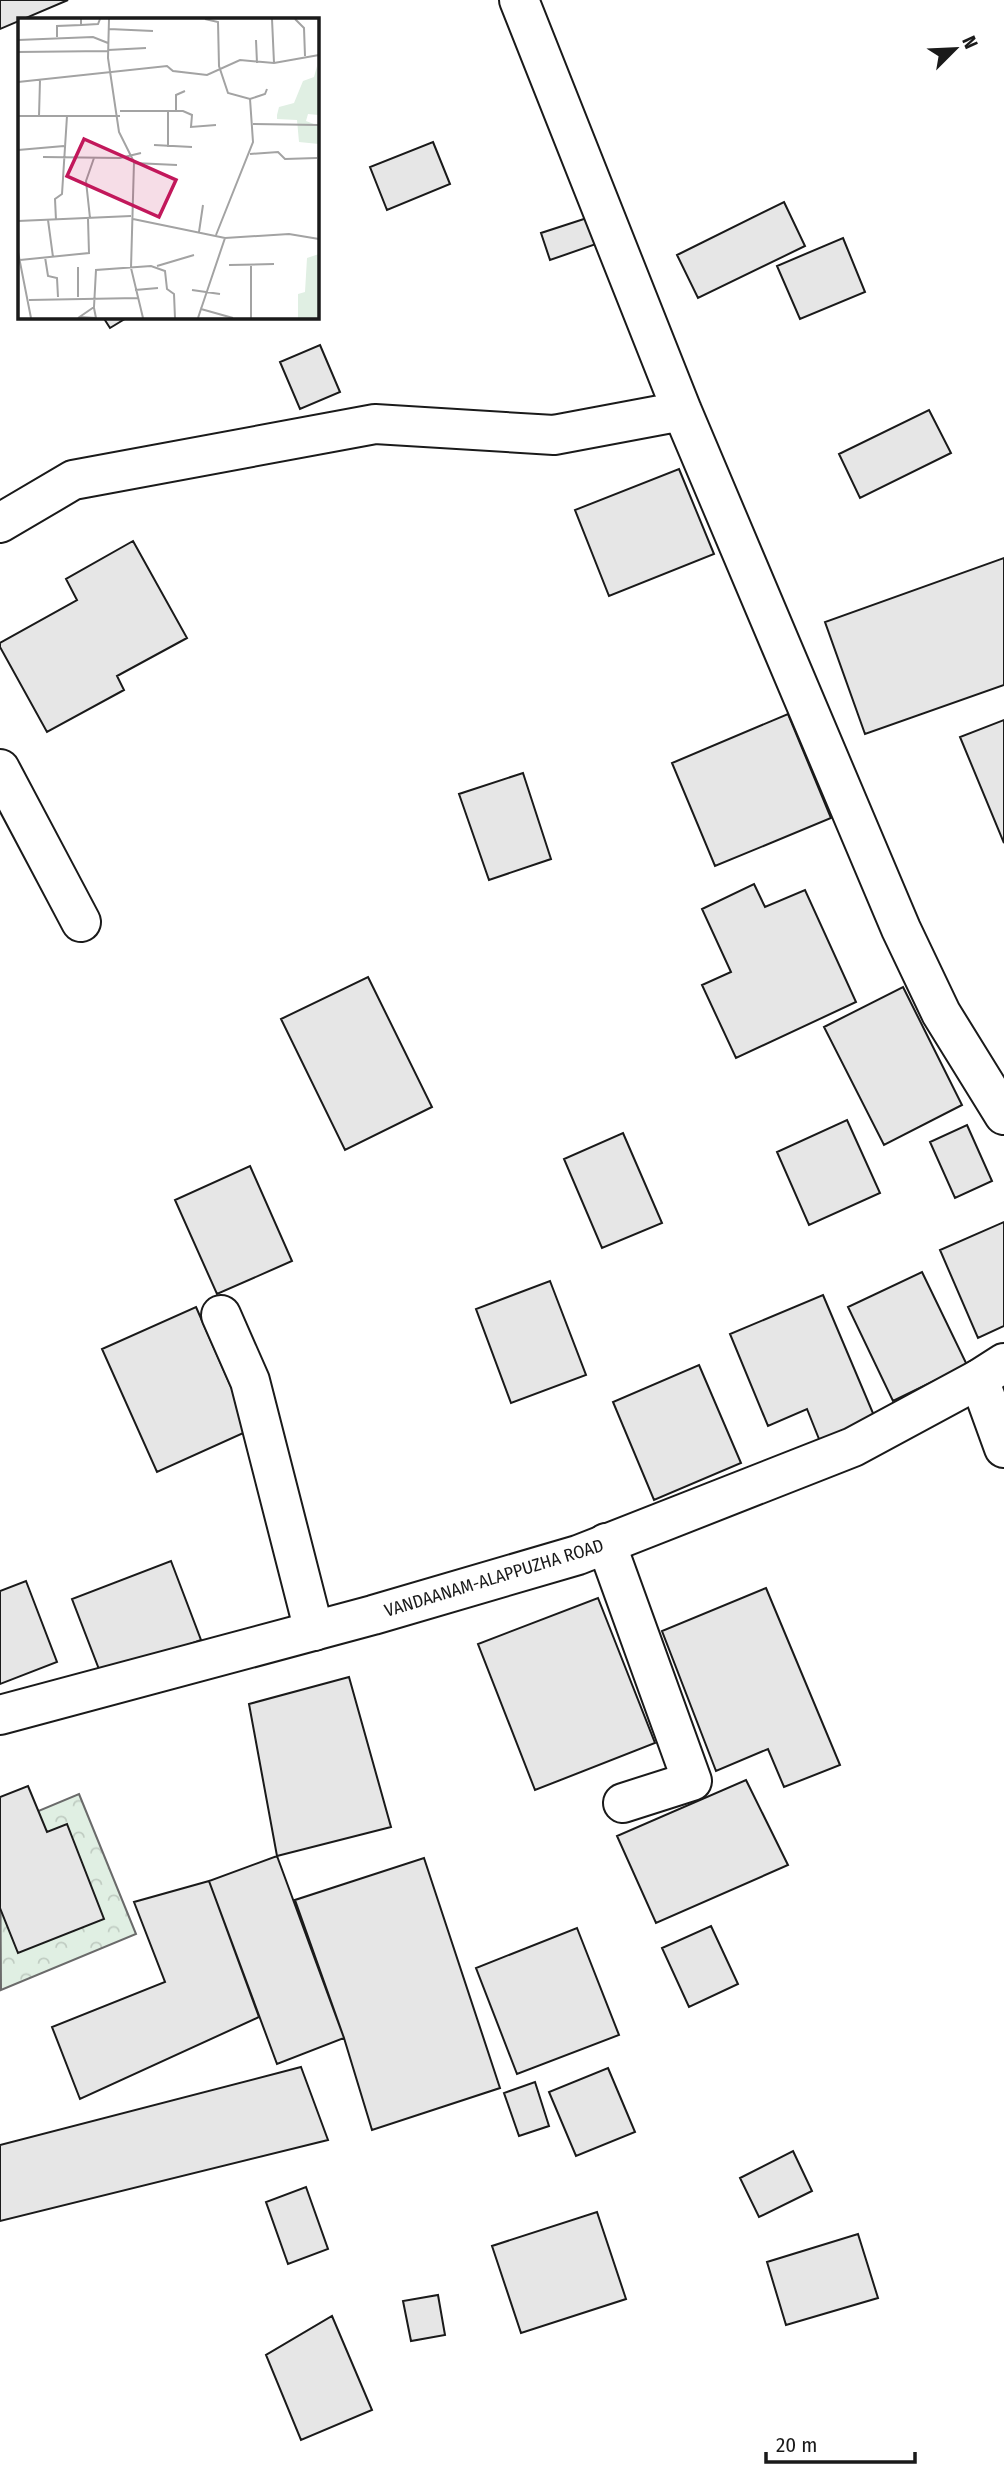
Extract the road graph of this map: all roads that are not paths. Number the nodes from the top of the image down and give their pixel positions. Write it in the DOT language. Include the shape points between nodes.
graph roads {
  1 [pos="519,0"];
  2 [pos="682,411"];
  3 [pos="0,523"];
  4 [pos="0,769"];
  5 [pos="81,922"];
  6 [pos="1004,1115"];
  7 [pos="221,1315"];
  8 [pos="991,1371"];
  9 [pos="1004,1448"];
  10 [pos="606,1543"];
  11 [pos="314,1631"];
  12 [pos="0,1715"];
  13 [pos="623,1803"];
  1 -- 2 [label="street"];
  2 -- 3 [label="street" via="554,435 375,424 73,480"];
  2 -- 6 [label="street" via="901,929 941,1013"];
  4 -- 5 [label="street"];
  7 -- 11 [label="street" via="250,1381"];
  8 -- 9 [label="street"];
  8 -- 10 [label="street, VANDAANAM-ALAPPUZHA ROAD" via="852,1447"];
  10 -- 11 [label="street, VANDAANAM-ALAPPUZHA ROAD"];
  10 -- 13 [label="street" via="692,1781"];
  11 -- 12 [label="street, VANDAANAM-ALAPPUZHA ROAD"];
}
